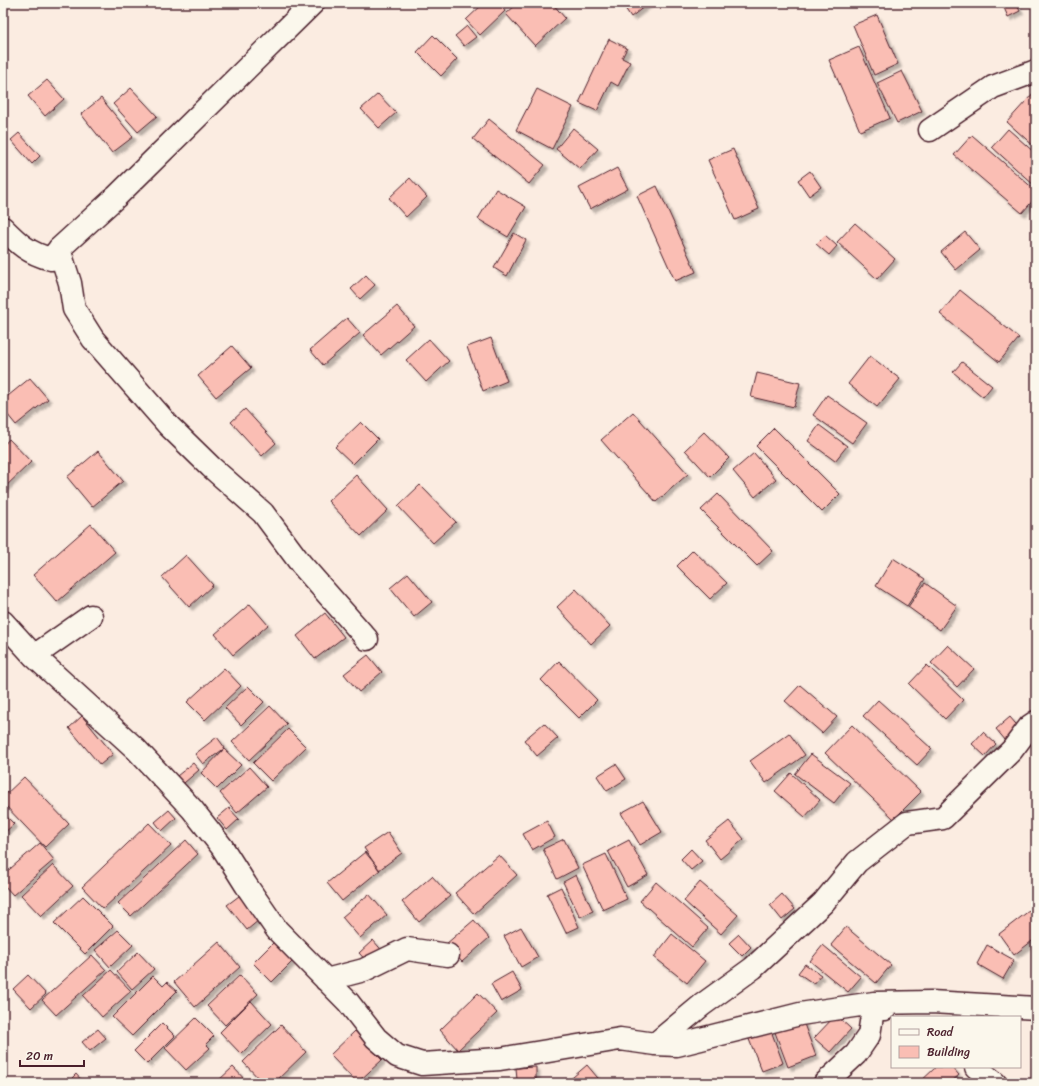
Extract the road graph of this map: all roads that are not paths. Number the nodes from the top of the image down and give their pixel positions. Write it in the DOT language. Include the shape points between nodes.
graph roads {
  1 [pos="313,3"];
  2 [pos="1036,70"];
  3 [pos="930,130"];
  4 [pos="3,228"];
  5 [pos="59,249"];
  6 [pos="91,616"];
  7 [pos="3,622"];
  8 [pos="367,639"];
  9 [pos="34,656"];
  10 [pos="1036,722"];
  11 [pos="448,955"];
  12 [pos="326,980"];
  13 [pos="874,1003"];
  14 [pos="1036,1008"];
  15 [pos="896,1016"];
  16 [pos="654,1044"];
  17 [pos="977,1068"];
  18 [pos="422,1073"];
  19 [pos="825,1083"];
  20 [pos="995,1083"];
  1 -- 5 [label="street" via="116,197"];
  2 -- 3 [label="street" via="993,87"];
  4 -- 5 [label="street" via="21,246 34,254 51,259"];
  5 -- 8 [label="street" via="70,282 74,309 93,339 169,426 263,513 301,564"];
  6 -- 9 [label="street"];
  7 -- 9 [label="street"];
  9 -- 12 [label="street" via="136,749 192,809 222,847 277,930"];
  10 -- 16 [label="street" via="1002,760 942,818 907,823 857,862 823,903 753,968"];
  11 -- 12 [label="street" via="407,949 364,970"];
  12 -- 18 [label="street" via="348,1002 376,1038"];
  13 -- 14 [label="street" via="931,1002"];
  13 -- 15 [label="street"];
  13 -- 16 [label="street" via="800,1014 677,1045"];
  13 -- 19 [label="street" via="869,1035 856,1054"];
  16 -- 18 [label="street" via="620,1039"];
  17 -- 20 [label="street"];
}
